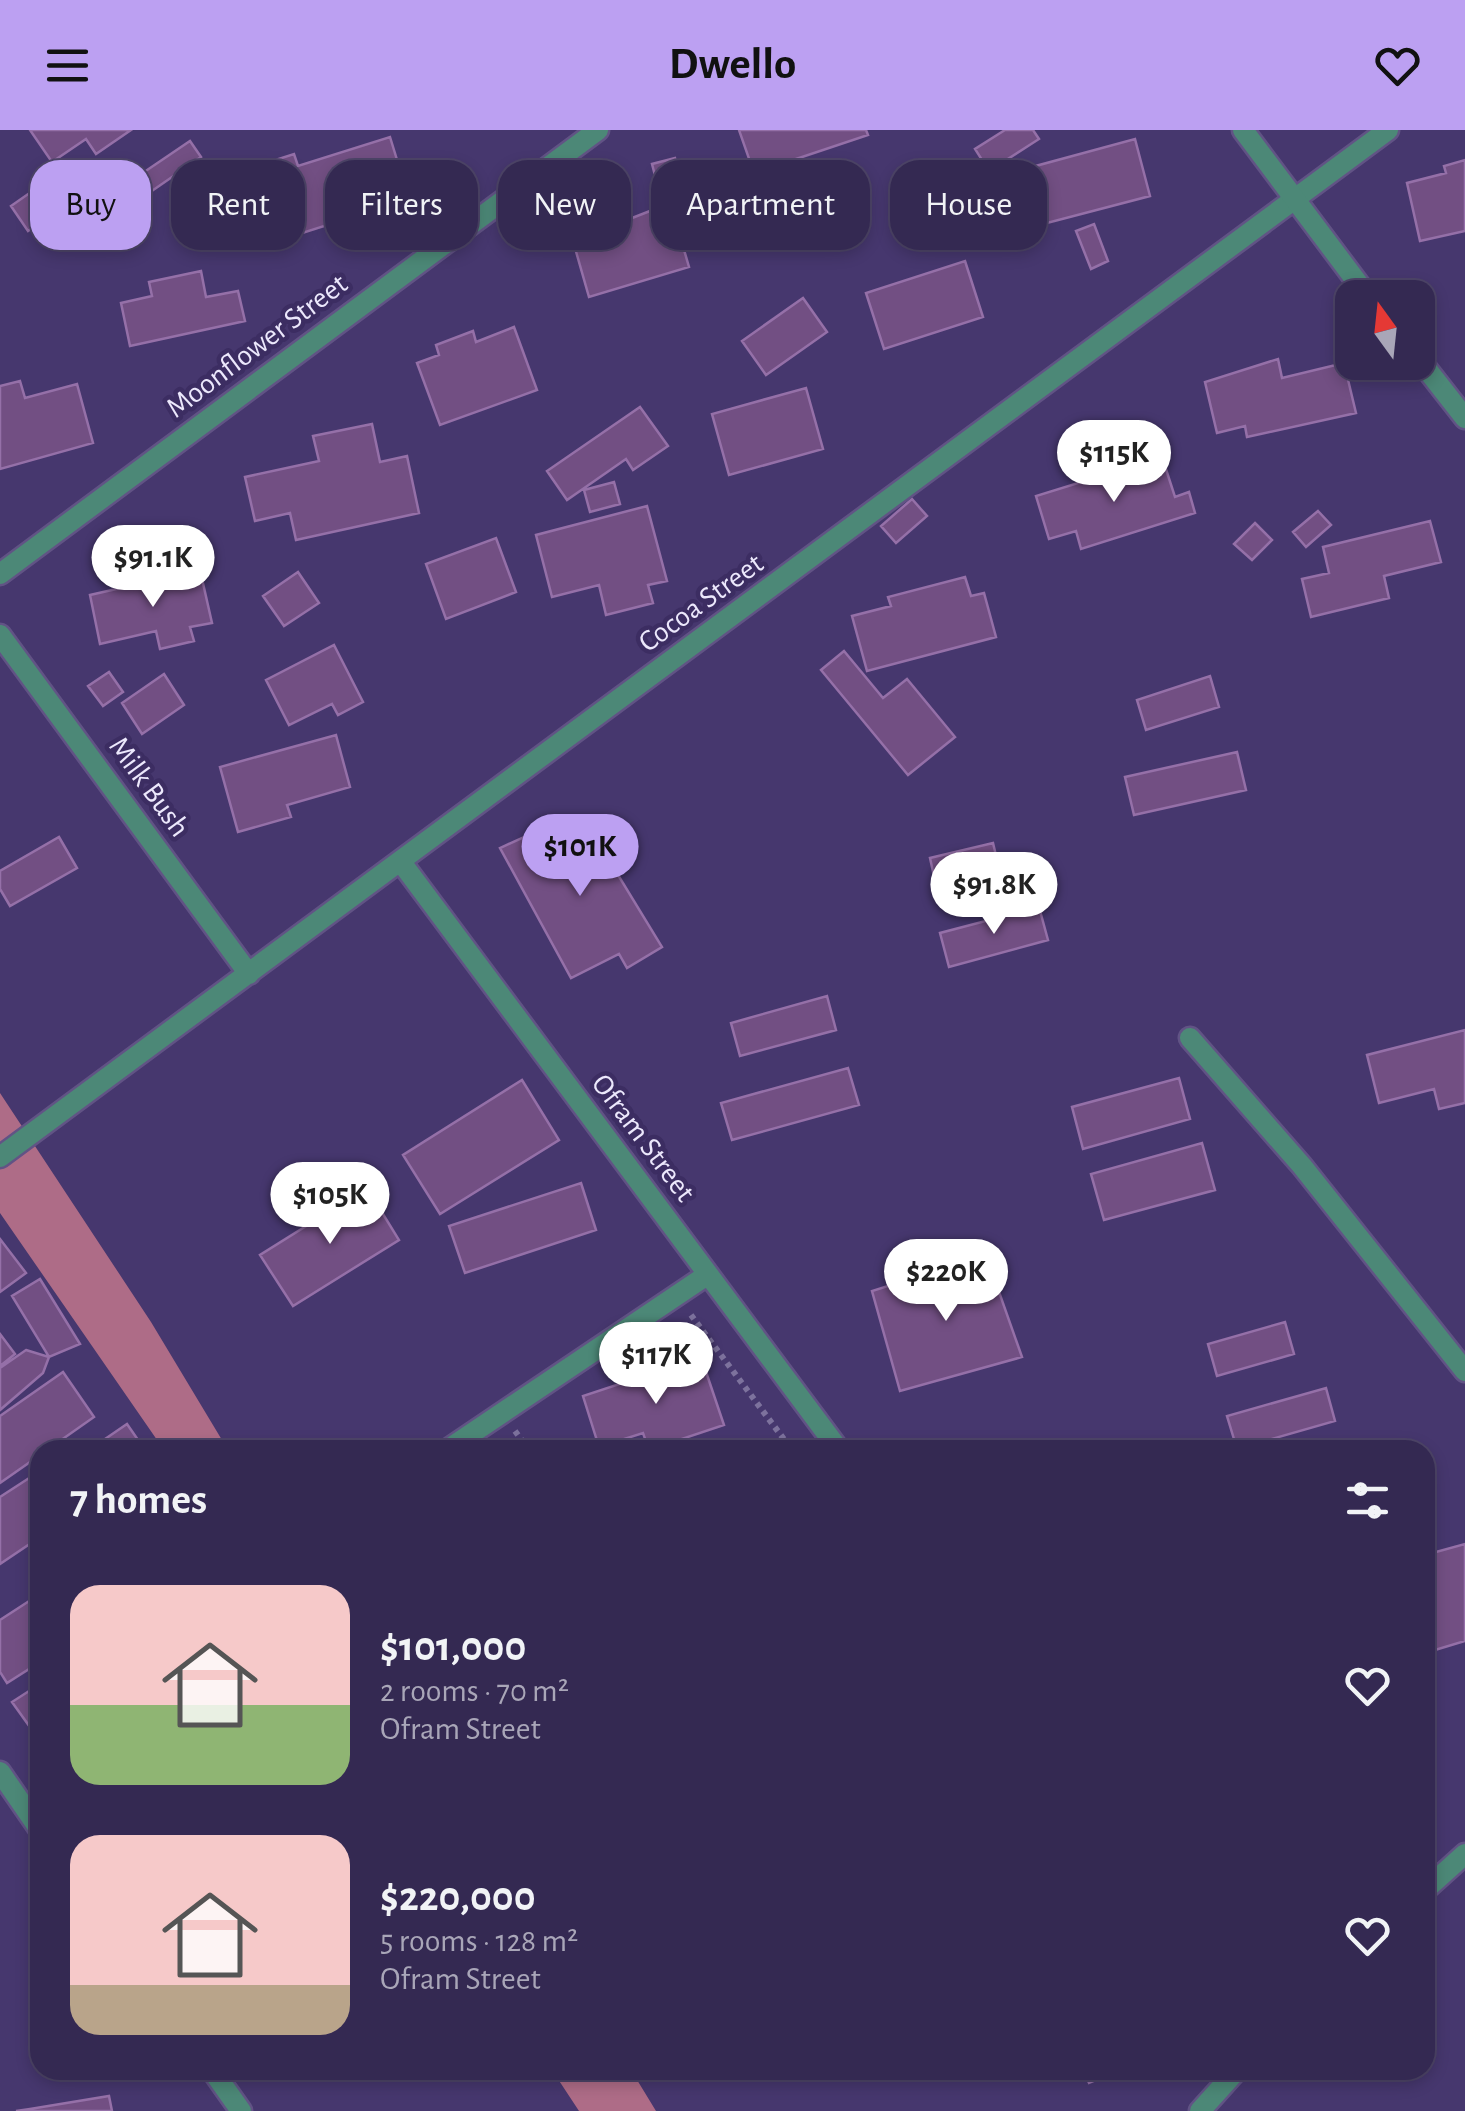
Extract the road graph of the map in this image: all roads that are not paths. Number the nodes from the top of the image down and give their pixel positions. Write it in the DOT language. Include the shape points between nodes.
graph roads {
  1 [pos="598,130"];
  2 [pos="1243,130"];
  3 [pos="1388,130"];
  4 [pos="1294,203"];
  5 [pos="1355,280"];
  6 [pos="1435,380"];
  7 [pos="1465,418"];
  8 [pos="0,574"];
  9 [pos="0,635"];
  10 [pos="400,862"];
  11 [pos="249,974"];
  12 [pos="1190,1038"];
  13 [pos="0,1157"];
  14 [pos="707,1275"];
  15 [pos="1465,1371"];
  16 [pos="463,1440"];
  17 [pos="831,1440"];
  18 [pos="0,1772"];
  19 [pos="6,1797"];
  20 [pos="30,1820"];
  21 [pos="1465,1854"];
  22 [pos="1435,1881"];
  23 [pos="219,2080"];
  24 [pos="1227,2080"];
  25 [pos="241,2111"];
  26 [pos="1200,2111"];
  1 -- 8 [label="street, Moonflower Street"];
  2 -- 4 [label="street"];
  3 -- 4 [label="street, Cocoa Street"];
  4 -- 5 [label="street"];
  4 -- 10 [label="street, Cocoa Street"];
  6 -- 7 [label="street"];
  9 -- 11 [label="street, Milk Bush"];
  10 -- 11 [label="street, Cocoa Street"];
  10 -- 14 [label="street, Ofram Street"];
  11 -- 13 [label="street, Cocoa Street"];
  12 -- 15 [label="street"];
  14 -- 16 [label="street"];
  14 -- 17 [label="street, Ofram Street"];
  18 -- 19 [label="street"];
  19 -- 20 [label="street"];
  21 -- 22 [label="street"];
  23 -- 25 [label="street"];
  24 -- 26 [label="street"];
}
